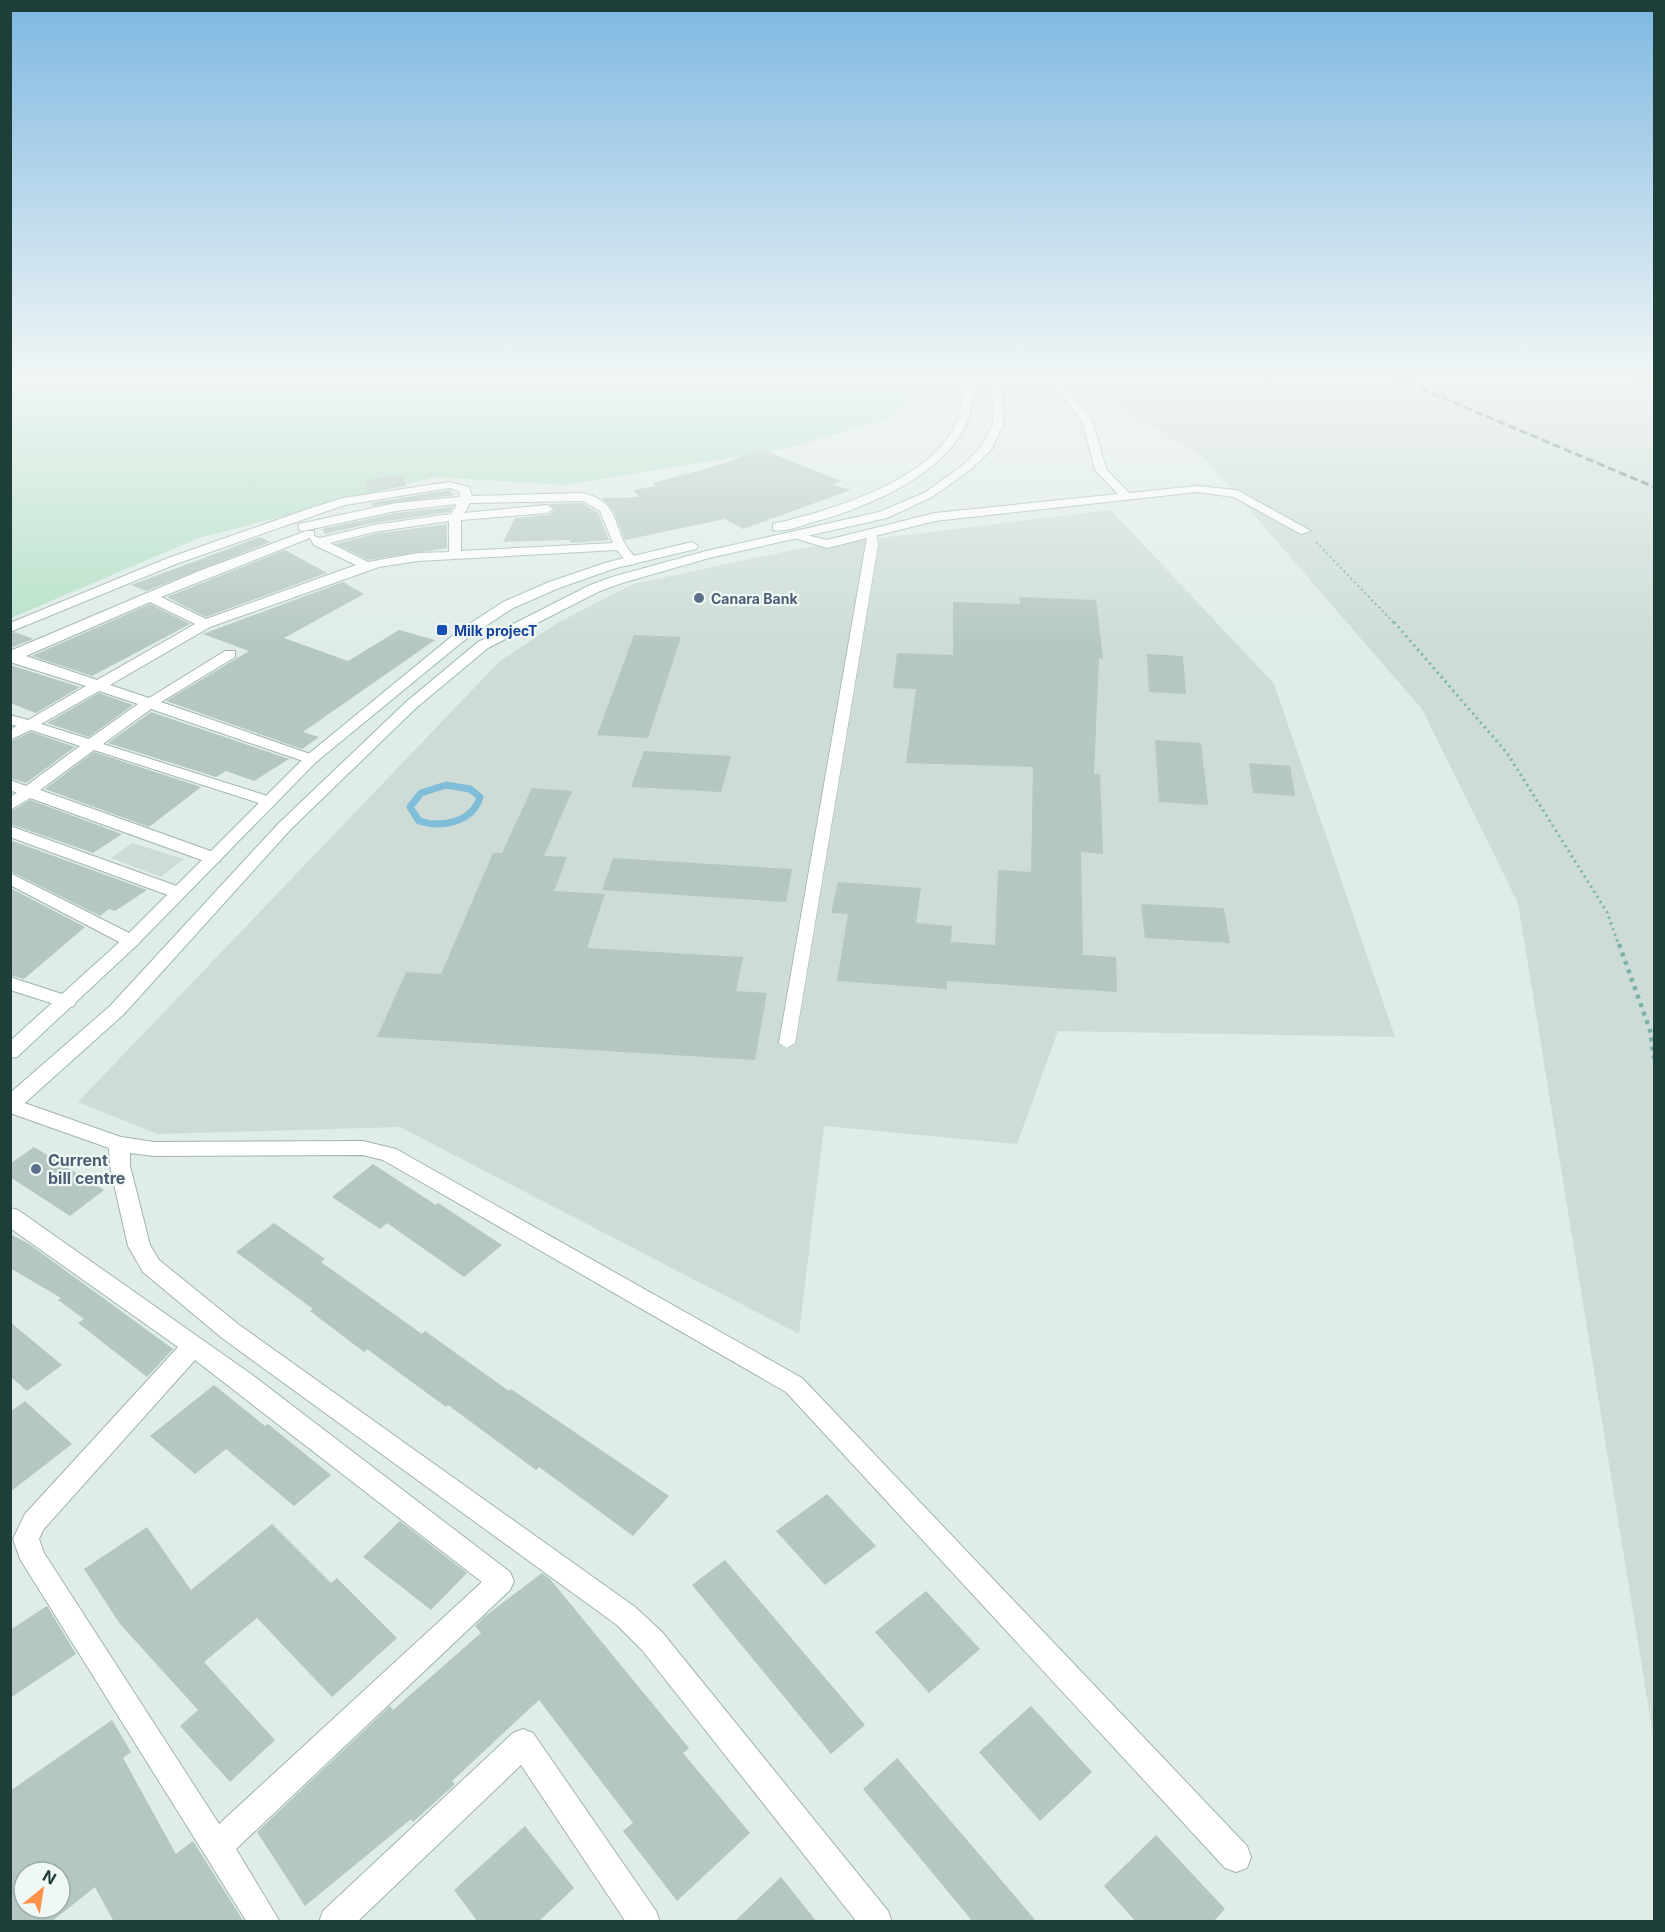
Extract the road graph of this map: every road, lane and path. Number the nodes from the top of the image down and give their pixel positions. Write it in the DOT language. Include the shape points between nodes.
graph roads {
  1 [pos="922,469"];
  2 [pos="964,469"];
  3 [pos="1101,469"];
  4 [pos="1125,495"];
  5 [pos="466,500"];
  6 [pos="602,505"];
  7 [pos="455,518"];
  8 [pos="306,530"];
  9 [pos="1305,531"];
  10 [pos="872,534"];
  11 [pos="794,536"];
  12 [pos="620,546"];
  13 [pos="455,554"];
  14 [pos="632,561"];
  15 [pos="367,566"];
  16 [pos="150,597"];
  17 [pos="205,624"];
  18 [pos="10,628"];
  19 [pos="230,654"];
  20 [pos="11,656"];
  21 [pos="100,685"];
  22 [pos="148,704"];
  23 [pos="10,718"];
  24 [pos="29,725"];
  25 [pos="10,736"];
  26 [pos="94,744"];
  27 [pos="311,759"];
  28 [pos="10,785"];
  29 [pos="30,791"];
  30 [pos="268,801"];
  31 [pos="10,805"];
  32 [pos="10,831"];
  33 [pos="213,858"];
  34 [pos="10,878"];
  35 [pos="178,893"];
  36 [pos="131,941"];
  37 [pos="10,983"];
  38 [pos="67,1002"];
  39 [pos="787,1043"];
  40 [pos="10,1052"];
  41 [pos="1654,1058"];
  42 [pos="10,1105"];
  43 [pos="119,1144"];
  44 [pos="10,1215"];
  45 [pos="194,1346"];
  46 [pos="217,1846"];
  47 [pos="1236,1857"];
  48 [pos="265,1922"];
  49 [pos="334,1922"];
  50 [pos="645,1922"];
  51 [pos="877,1922"];
  1 -- 14 [label="street" via="866,501 792,524"];
  2 -- 11 [label="street" via="928,495 883,515"];
  3 -- 4 [label="street"];
  4 -- 9 [label="street" via="1197,489 1237,494"];
  4 -- 10 [label="street" via="935,517"];
  5 -- 6 [label="street" via="583,497"];
  5 -- 7 [label="street"];
  5 -- 8 [label="street" via="465,489 449,485 343,502"];
  6 -- 7 [label="street"];
  6 -- 12 [label="street" via="614,523"];
  7 -- 8 [label="street" via="353,532"];
  7 -- 13 [label="street"];
  8 -- 15 [label="street"];
  8 -- 16 [label="street"];
  8 -- 18 [label="street" via="172,561"];
  9 -- 41 [label="path" via="1386,613 1507,753 1607,912 1650,1030"];
  10 -- 11 [label="street" via="827,544"];
  10 -- 39 [label="lane"];
  11 -- 42 [label="street" via="706,555 595,588 483,645 411,705 293,819 117,1010"];
  12 -- 13 [label="street"];
  12 -- 14 [label="street"];
  13 -- 15 [label="street"];
  14 -- 27 [label="street" via="554,585 482,620"];
  15 -- 17 [label="street"];
  16 -- 17 [label="street"];
  16 -- 20 [label="street"];
  17 -- 21 [label="street"];
  19 -- 22 [label="street"];
  20 -- 21 [label="street"];
  21 -- 22 [label="street"];
  21 -- 24 [label="street"];
  22 -- 26 [label="street"];
  22 -- 27 [label="street"];
  23 -- 24 [label="street"];
  24 -- 25 [label="street"];
  24 -- 26 [label="street"];
  26 -- 29 [label="street"];
  26 -- 30 [label="street"];
  27 -- 30 [label="street"];
  28 -- 29 [label="street"];
  29 -- 31 [label="street"];
  29 -- 33 [label="street"];
  30 -- 33 [label="street"];
  32 -- 35 [label="street"];
  33 -- 35 [label="street"];
  34 -- 36 [label="street"];
  35 -- 36 [label="street"];
  36 -- 38 [label="street"];
  37 -- 38 [label="street"];
  38 -- 40 [label="street"];
  42 -- 43 [label="street"];
  43 -- 47 [label="street" via="188,1151 363,1148 389,1154 794,1385"];
  43 -- 51 [label="street" via="120,1166 140,1246 151,1266 230,1331 626,1616 652,1641"];
  44 -- 45 [label="street"];
  45 -- 46 [label="street" via="34,1522 26,1539 33,1559"];
  45 -- 46 [label="street" via="501,1581"];
  46 -- 48 [label="street"];
  49 -- 50 [label="street" via="523,1743"];
}
